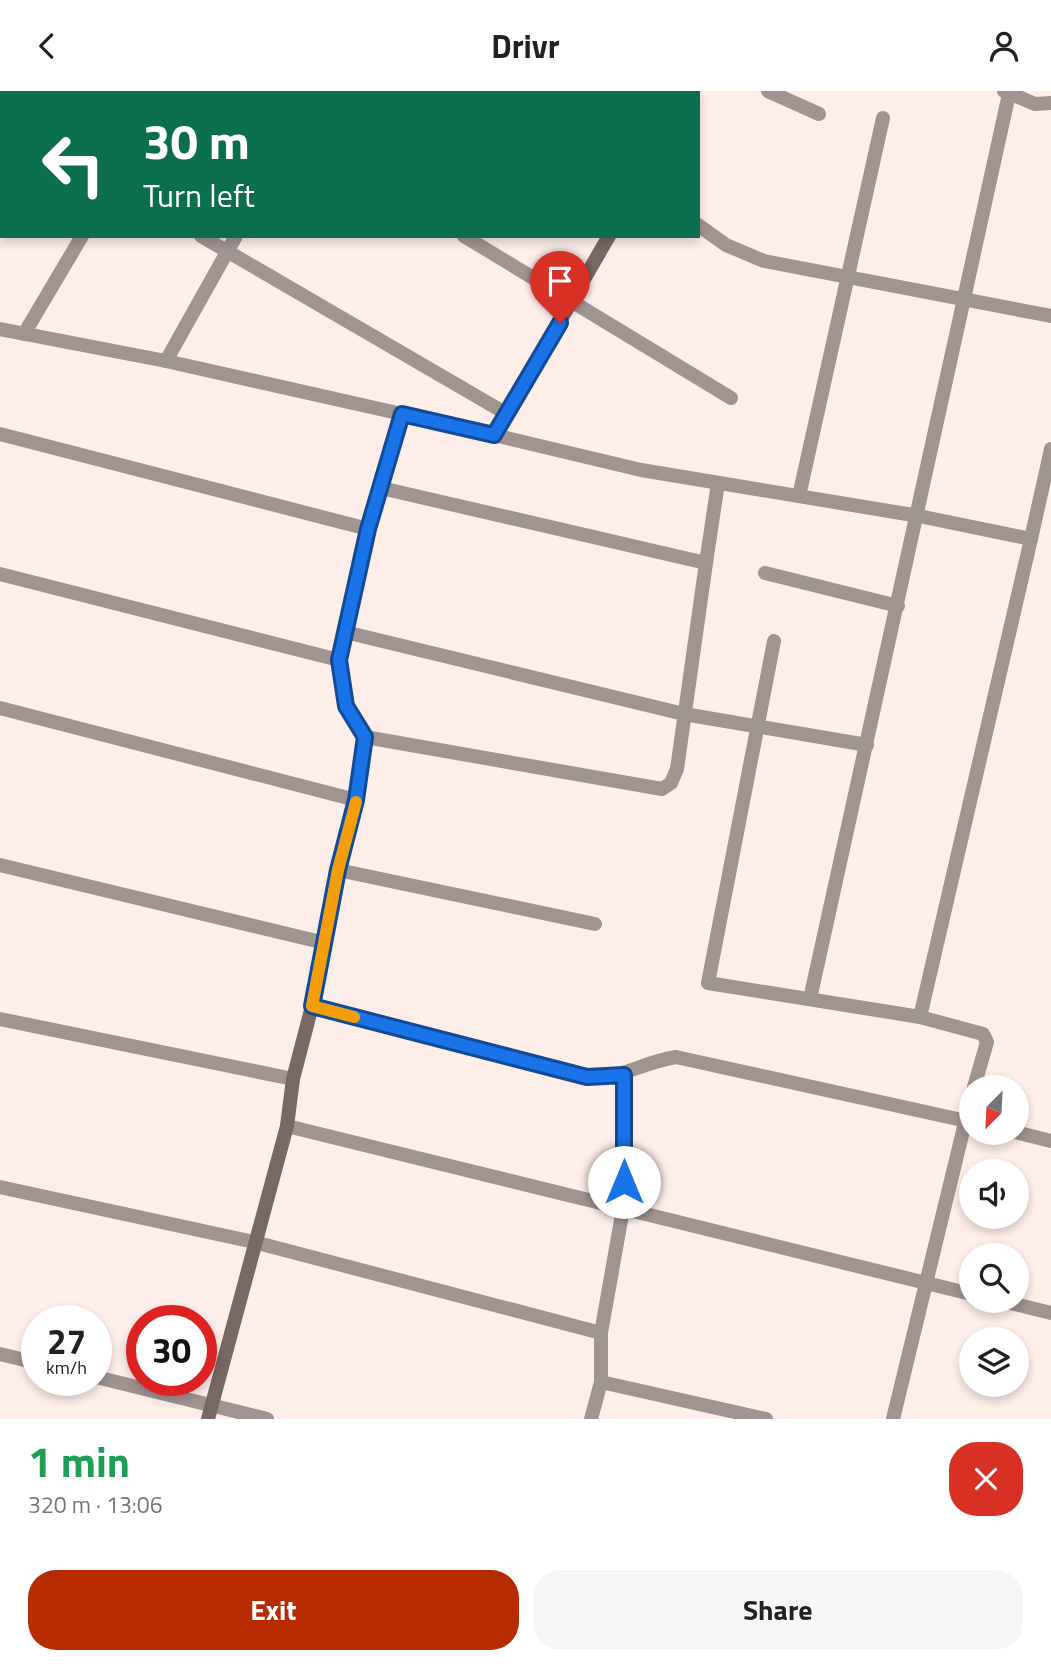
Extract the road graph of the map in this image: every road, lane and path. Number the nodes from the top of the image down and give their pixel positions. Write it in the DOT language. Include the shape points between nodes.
graph roads {
  1 [pos="768,91"];
  2 [pos="1007,92"];
  3 [pos="1051,103"];
  4 [pos="819,114"];
  5 [pos="883,118"];
  6 [pos="700,226"];
  7 [pos="81,238"];
  8 [pos="205,238"];
  9 [pos="235,238"];
  10 [pos="467,238"];
  11 [pos="608,238"];
  12 [pos="228,251"];
  13 [pos="847,276"];
  14 [pos="962,300"];
  15 [pos="573,301"];
  16 [pos="1051,316"];
  17 [pos="0,329"];
  18 [pos="24,334"];
  19 [pos="166,361"];
  20 [pos="731,398"];
  21 [pos="402,414"];
  22 [pos="508,414"];
  23 [pos="0,434"];
  24 [pos="494,435"];
  25 [pos="1051,449"];
  26 [pos="718,483"];
  27 [pos="381,488"];
  28 [pos="1047,488"];
  29 [pos="799,496"];
  30 [pos="919,516"];
  31 [pos="368,529"];
  32 [pos="1031,539"];
  33 [pos="706,563"];
  34 [pos="765,573"];
  35 [pos="0,574"];
  36 [pos="898,606"];
  37 [pos="345,632"];
  38 [pos="774,641"];
  39 [pos="339,660"];
  40 [pos="0,708"];
  41 [pos="684,714"];
  42 [pos="755,728"];
  43 [pos="365,737"];
  44 [pos="867,745"];
  45 [pos="356,800"];
  46 [pos="0,865"];
  47 [pos="338,870"];
  48 [pos="595,924"];
  49 [pos="325,943"];
  50 [pos="810,999"];
  51 [pos="312,1006"];
  52 [pos="920,1017"];
  53 [pos="0,1019"];
  54 [pos="624,1075"];
  55 [pos="977,1075"];
  56 [pos="293,1079"];
  57 [pos="959,1119"];
  58 [pos="287,1126"];
  59 [pos="1029,1136"];
  60 [pos="1051,1141"];
  61 [pos="962,1145"];
  62 [pos="0,1187"];
  63 [pos="623,1209"];
  64 [pos="254,1242"];
  65 [pos="927,1283"];
  66 [pos="959,1291"];
  67 [pos="1029,1308"];
  68 [pos="1051,1313"];
  69 [pos="601,1333"];
  70 [pos="0,1354"];
  71 [pos="21,1359"];
  72 [pos="112,1382"];
  73 [pos="601,1382"];
  74 [pos="210,1412"];
  75 [pos="267,1419"];
  76 [pos="591,1419"];
  77 [pos="766,1419"];
  78 [pos="893,1419"];
  1 -- 4 [label="street"];
  2 -- 3 [label="street" via="1035,104"];
  2 -- 14 [label="street"];
  5 -- 13 [label="street"];
  6 -- 13 [label="street" via="726,245 764,261"];
  7 -- 18 [label="street"];
  8 -- 12 [label="street"];
  9 -- 12 [label="street"];
  10 -- 15 [label="street"];
  11 -- 15 [label="street"];
  12 -- 19 [label="street"];
  12 -- 22 [label="street"];
  13 -- 14 [label="street"];
  13 -- 29 [label="street"];
  14 -- 16 [label="street"];
  14 -- 30 [label="street"];
  15 -- 20 [label="street"];
  15 -- 22 [label="street"];
  17 -- 18 [label="street"];
  18 -- 19 [label="street"];
  19 -- 21 [label="street"];
  21 -- 24 [label="street"];
  21 -- 27 [label="street"];
  22 -- 24 [label="street"];
  23 -- 31 [label="street"];
  24 -- 26 [label="street"];
  25 -- 28 [label="street"];
  26 -- 29 [label="street"];
  26 -- 33 [label="street"];
  27 -- 31 [label="street"];
  27 -- 33 [label="street"];
  28 -- 32 [label="street"];
  29 -- 30 [label="street"];
  30 -- 32 [label="street"];
  30 -- 36 [label="street"];
  31 -- 37 [label="street"];
  32 -- 52 [label="street"];
  33 -- 41 [label="street"];
  34 -- 36 [label="street"];
  35 -- 39 [label="street"];
  36 -- 44 [label="street"];
  37 -- 39 [label="street"];
  37 -- 41 [label="street"];
  38 -- 42 [label="street"];
  39 -- 43 [label="street" via="346,706"];
  40 -- 45 [label="street"];
  41 -- 42 [label="street"];
  41 -- 43 [label="street" via="677,769 671,783 662,789"];
  42 -- 44 [label="street"];
  42 -- 50 [label="street" via="708,983"];
  43 -- 45 [label="street"];
  44 -- 50 [label="street"];
  45 -- 47 [label="street"];
  46 -- 49 [label="street"];
  47 -- 48 [label="street"];
  47 -- 49 [label="street"];
  49 -- 51 [label="street"];
  50 -- 52 [label="street"];
  51 -- 54 [label="street" via="587,1077"];
  51 -- 56 [label="street"];
  52 -- 55 [label="street" via="983,1034 987,1042"];
  53 -- 56 [label="street"];
  54 -- 57 [label="street" via="676,1057"];
  54 -- 63 [label="street"];
  56 -- 58 [label="street"];
  58 -- 63 [label="street"];
  58 -- 64 [label="street"];
  59 -- 60 [label="street"];
  61 -- 65 [label="street"];
  62 -- 64 [label="street"];
  63 -- 65 [label="street"];
  63 -- 69 [label="street"];
  64 -- 69 [label="street"];
  64 -- 74 [label="street"];
  65 -- 66 [label="street"];
  65 -- 78 [label="street"];
  67 -- 68 [label="street"];
  69 -- 73 [label="street"];
  70 -- 71 [label="street"];
  72 -- 74 [label="street"];
  73 -- 76 [label="street"];
  73 -- 77 [label="street"];
  74 -- 75 [label="street"];
}
